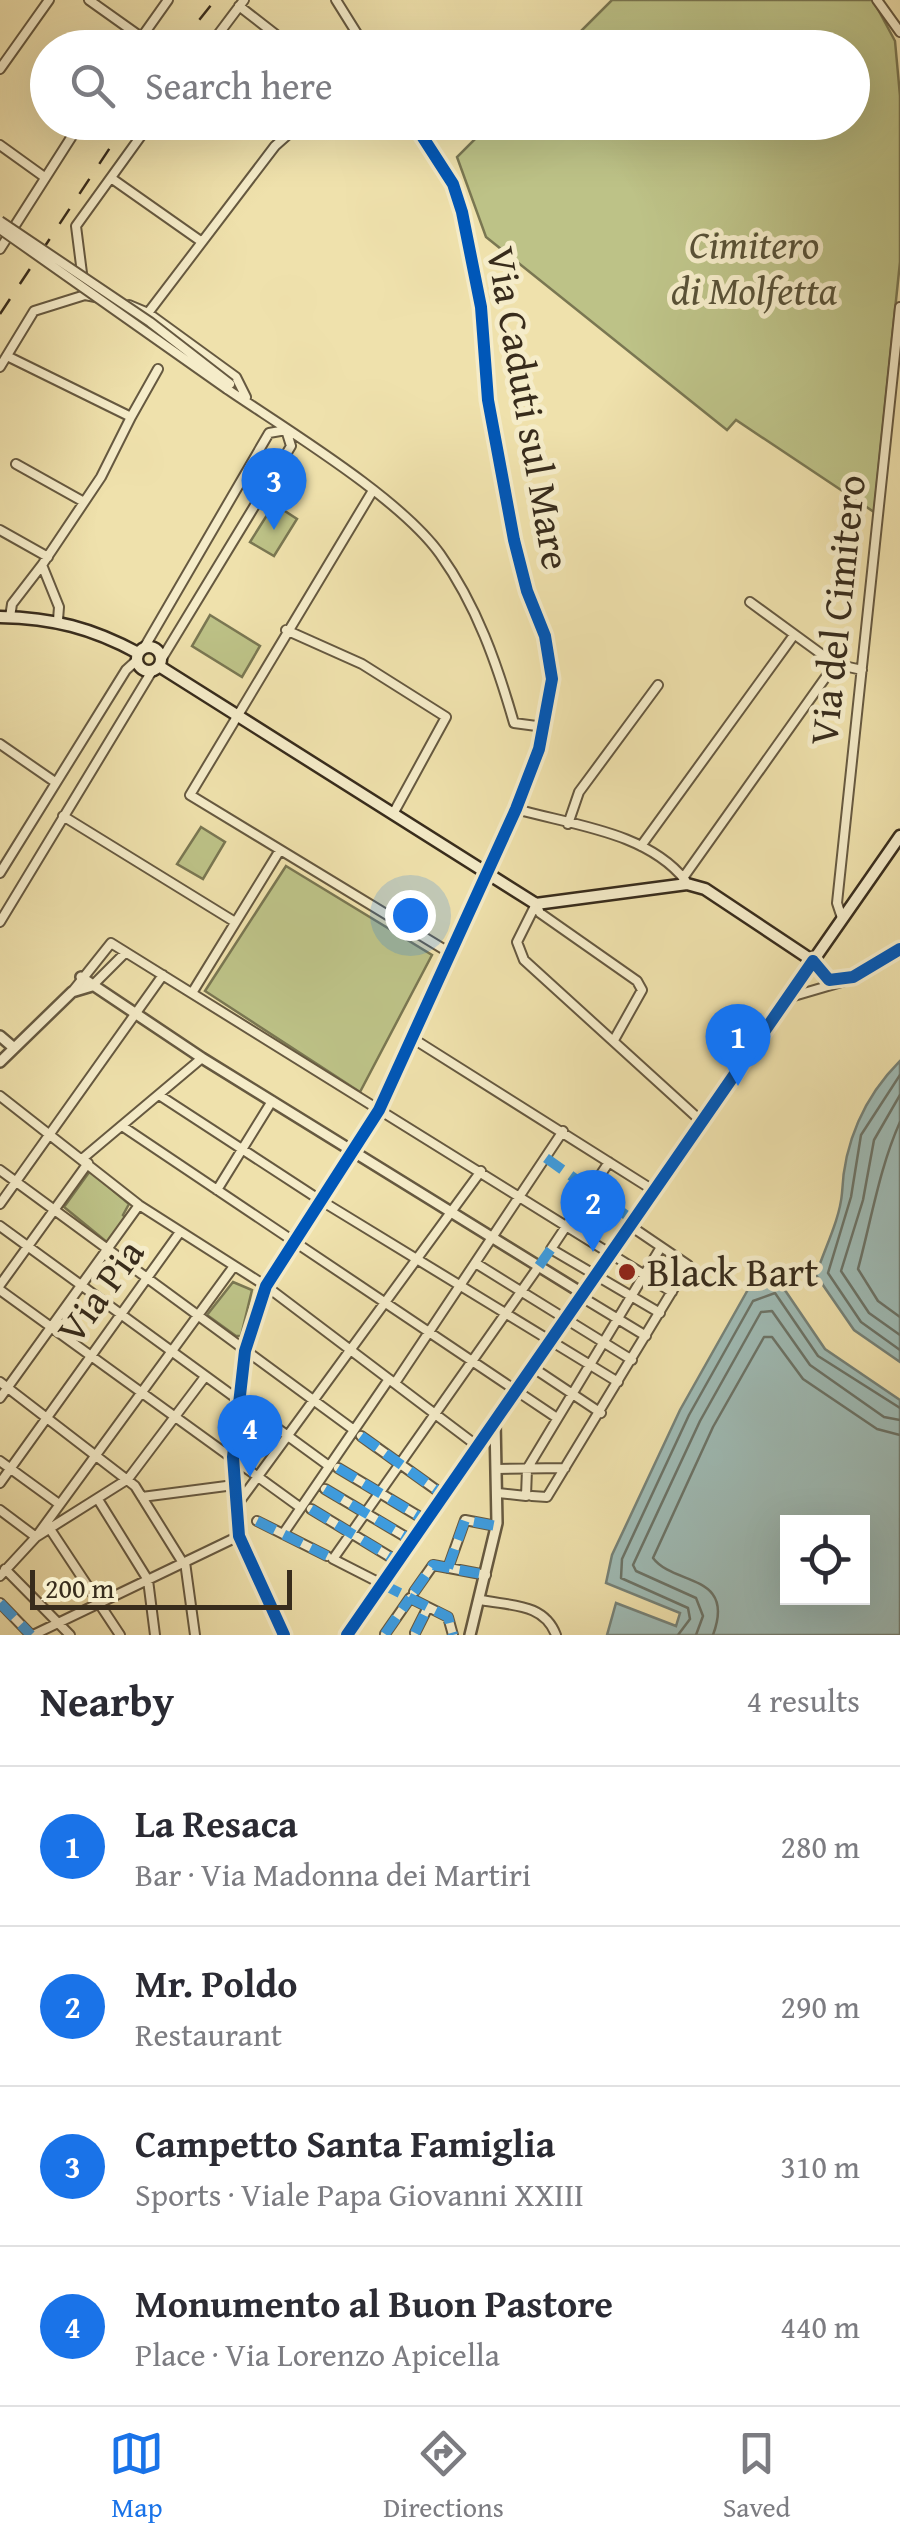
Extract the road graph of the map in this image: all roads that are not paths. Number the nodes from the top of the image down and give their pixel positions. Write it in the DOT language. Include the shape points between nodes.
graph roads {
  1 [pos="49,0"];
  2 [pos="89,0"];
  3 [pos="168,0"];
  4 [pos="336,0"];
  5 [pos="877,0"];
  6 [pos="242,3"];
  7 [pos="131,30"];
  8 [pos="146,30"];
  9 [pos="222,30"];
  10 [pos="273,30"];
  11 [pos="354,30"];
  12 [pos="900,32"];
  13 [pos="0,69"];
  14 [pos="68,140"];
  15 [pos="138,140"];
  16 [pos="282,140"];
  17 [pos="424,140"];
  18 [pos="0,145"];
  19 [pos="43,176"];
  20 [pos="111,178"];
  21 [pos="0,220"];
  22 [pos="0,230"];
  23 [pos="202,242"];
  24 [pos="2,245"];
  25 [pos="85,295"];
  26 [pos="900,307"];
  27 [pos="148,313"];
  28 [pos="7,356"];
  29 [pos="0,367"];
  30 [pos="158,369"];
  31 [pos="229,387"];
  32 [pos="246,397"];
  33 [pos="130,418"];
  34 [pos="286,430"];
  35 [pos="16,464"];
  36 [pos="372,492"];
  37 [pos="84,502"];
  38 [pos="0,530"];
  39 [pos="45,561"];
  40 [pos="750,602"];
  41 [pos="5,617"];
  42 [pos="58,620"];
  43 [pos="286,630"];
  44 [pos="794,635"];
  45 [pos="140,654"];
  46 [pos="835,664"];
  47 [pos="158,666"];
  48 [pos="862,670"];
  49 [pos="658,684"];
  50 [pos="236,717"];
  51 [pos="544,727"];
  52 [pos="0,744"];
  53 [pos="55,782"];
  54 [pos="516,809"];
  55 [pos="393,814"];
  56 [pos="63,816"];
  57 [pos="568,824"];
  58 [pos="900,836"];
  59 [pos="641,846"];
  60 [pos="280,850"];
  61 [pos="0,873"];
  62 [pos="486,874"];
  63 [pos="685,880"];
  64 [pos="21,886"];
  65 [pos="536,904"];
  66 [pos="842,918"];
  67 [pos="0,922"];
  68 [pos="235,922"];
  69 [pos="900,950"];
  70 [pos="126,952"];
  71 [pos="450,953"];
  72 [pos="812,961"];
  73 [pos="804,974"];
  74 [pos="163,975"];
  75 [pos="81,977"];
  76 [pos="853,977"];
  77 [pos="92,986"];
  78 [pos="832,987"];
  79 [pos="72,992"];
  80 [pos="192,992"];
  81 [pos="788,998"];
  82 [pos="136,1016"];
  83 [pos="0,1036"];
  84 [pos="412,1038"];
  85 [pos="614,1040"];
  86 [pos="14,1048"];
  87 [pos="202,1058"];
  88 [pos="0,1062"];
  89 [pos="159,1095"];
  90 [pos="0,1096"];
  91 [pos="272,1101"];
  92 [pos="378,1110"];
  93 [pos="701,1121"];
  94 [pos="122,1126"];
  95 [pos="563,1131"];
  96 [pos="50,1134"];
  97 [pos="244,1148"];
  98 [pos="352,1151"];
  99 [pos="85,1161"];
  100 [pos="608,1162"];
  101 [pos="0,1170"];
  102 [pos="481,1171"];
  103 [pos="15,1182"];
  104 [pos="217,1190"];
  105 [pos="653,1190"];
  106 [pos="521,1197"];
  107 [pos="320,1200"];
  108 [pos="0,1204"];
  109 [pos="139,1205"];
  110 [pos="53,1209"];
  111 [pos="452,1213"];
  112 [pos="566,1225"];
  113 [pos="629,1225"];
  114 [pos="0,1226"];
  115 [pos="180,1232"];
  116 [pos="494,1238"];
  117 [pos="292,1244"];
  118 [pos="28,1246"];
  119 [pos="661,1247"];
  120 [pos="110,1250"];
  121 [pos="610,1253"];
  122 [pos="418,1258"];
  123 [pos="478,1264"];
  124 [pos="234,1266"];
  125 [pos="539,1266"];
  126 [pos="643,1273"];
  127 [pos="595,1275"];
  128 [pos="147,1278"];
  129 [pos="83,1286"];
  130 [pos="266,1286"];
  131 [pos="462,1286"];
  132 [pos="0,1288"];
  133 [pos="521,1291"];
  134 [pos="672,1292"];
  135 [pos="581,1295"];
  136 [pos="630,1295"];
  137 [pos="385,1305"];
  138 [pos="505,1313"];
  139 [pos="660,1313"];
  140 [pos="198,1314"];
  141 [pos="120,1315"];
  142 [pos="616,1318"];
  143 [pos="565,1319"];
  144 [pos="53,1328"];
  145 [pos="430,1333"];
  146 [pos="646,1336"];
  147 [pos="550,1340"];
  148 [pos="602,1342"];
  149 [pos="351,1350"];
  150 [pos="170,1352"];
  151 [pos="245,1352"];
  152 [pos="91,1357"];
  153 [pos="632,1360"];
  154 [pos="471,1361"];
  155 [pos="588,1364"];
  156 [pos="532,1367"];
  157 [pos="204,1378"];
  158 [pos="392,1381"];
  159 [pos="618,1382"];
  160 [pos="4,1385"];
  161 [pos="515,1390"];
  162 [pos="140,1391"];
  163 [pos="571,1394"];
  164 [pos="0,1398"];
  165 [pos="314,1401"];
  166 [pos="239,1404"];
  167 [pos="434,1413"];
  168 [pos="601,1413"];
  169 [pos="47,1418"];
  170 [pos="174,1418"];
  171 [pos="557,1418"];
  172 [pos="494,1420"];
  173 [pos="357,1433"];
  174 [pos="288,1436"];
  175 [pos="476,1445"];
  176 [pos="94,1453"];
  177 [pos="233,1457"];
  178 [pos="0,1462"];
  179 [pos="399,1464"];
  180 [pos="334,1467"];
  181 [pos="564,1468"];
  182 [pos="10,1469"];
  183 [pos="496,1469"];
  184 [pos="526,1469"];
  185 [pos="258,1475"];
  186 [pos="128,1480"];
  187 [pos="0,1483"];
  188 [pos="234,1485"];
  189 [pos="324,1489"];
  190 [pos="379,1492"];
  191 [pos="498,1492"];
  192 [pos="442,1494"];
  193 [pos="529,1496"];
  194 [pos="142,1497"];
  195 [pos="99,1501"];
  196 [pos="58,1504"];
  197 [pos="236,1505"];
  198 [pos="306,1508"];
  199 [pos="0,1510"];
  200 [pos="365,1513"];
  201 [pos="425,1520"];
  202 [pos="257,1521"];
  203 [pos="496,1526"];
  204 [pos="50,1529"];
  205 [pos="351,1533"];
  206 [pos="283,1534"];
  207 [pos="36,1536"];
  208 [pos="239,1536"];
  209 [pos="411,1540"];
  210 [pos="330,1558"];
  211 [pos="397,1561"];
  212 [pos="184,1562"];
  213 [pos="3,1567"];
  214 [pos="448,1568"];
  215 [pos="486,1575"];
  216 [pos="148,1580"];
  217 [pos="382,1584"];
  218 [pos="414,1592"];
  219 [pos="481,1600"];
  220 [pos="0,1604"];
  221 [pos="100,1604"];
  222 [pos="428,1607"];
  223 [pos="58,1622"];
  224 [pos="415,1633"];
  225 [pos="385,1634"];
  226 [pos="32,1635"];
  227 [pos="70,1635"];
  228 [pos="120,1635"];
  229 [pos="156,1635"];
  230 [pos="194,1635"];
  231 [pos="284,1635"];
  232 [pos="347,1635"];
  233 [pos="452,1635"];
  234 [pos="470,1635"];
  235 [pos="556,1635"];
  1 -- 13 [label="street"];
  2 -- 7 [label="street"];
  3 -- 8 [label="street"];
  4 -- 11 [label="street"];
  5 -- 12 [label="street"];
  6 -- 9 [label="street"];
  6 -- 10 [label="street"];
  14 -- 19 [label="street"];
  15 -- 20 [label="street"];
  16 -- 23 [label="street"];
  17 -- 51 [label="street, Via Caduti sul Mare" via="452,184 468,236 514,540 550,654"];
  18 -- 19 [label="street"];
  19 -- 24 [label="street"];
  20 -- 23 [label="street"];
  20 -- 25 [label="street" via="76,226"];
  21 -- 31 [label="street, bridge" via="150,322"];
  22 -- 31 [label="street, bridge"];
  23 -- 27 [label="street"];
  25 -- 27 [label="street"];
  25 -- 28 [label="street" via="34,311"];
  26 -- 48 [label="street, Via del Cimitero"];
  27 -- 32 [label="street" via="236,377"];
  28 -- 29 [label="street"];
  28 -- 33 [label="street"];
  30 -- 33 [label="street"];
  31 -- 32 [label="street"];
  31 -- 34 [label="street"];
  32 -- 34 [label="street"];
  33 -- 37 [label="street"];
  34 -- 36 [label="street"];
  34 -- 45 [label="street" via="269,433"];
  34 -- 47 [label="street" via="292,446"];
  35 -- 37 [label="street"];
  36 -- 43 [label="street"];
  36 -- 51 [label="street" via="412,522 448,567 474,610 514,723"];
  37 -- 39 [label="street"];
  38 -- 39 [label="street"];
  39 -- 41 [label="street"];
  39 -- 42 [label="street"];
  40 -- 44 [label="street"];
  41 -- 42 [label="main road"];
  42 -- 45 [label="main road"];
  43 -- 50 [label="street"];
  43 -- 55 [label="street" via="362,664 446,717"];
  44 -- 46 [label="street"];
  44 -- 59 [label="street"];
  45 -- 47 [label="main road" via="142,669"];
  45 -- 47 [label="main road" via="156,649"];
  45 -- 53 [label="street"];
  46 -- 48 [label="street"];
  46 -- 63 [label="street"];
  47 -- 50 [label="main road"];
  47 -- 56 [label="street"];
  48 -- 66 [label="street, Via del Cimitero" via="838,903"];
  49 -- 57 [label="street" via="579,792"];
  50 -- 55 [label="main road"];
  50 -- 60 [label="street" via="190,795"];
  51 -- 54 [label="street, Via Caduti sul Mare"];
  52 -- 53 [label="street"];
  53 -- 61 [label="street"];
  54 -- 57 [label="street"];
  54 -- 62 [label="street, Via Caduti sul Mare"];
  55 -- 62 [label="main road"];
  56 -- 64 [label="street"];
  56 -- 68 [label="street"];
  57 -- 59 [label="street"];
  58 -- 66 [label="main road"];
  59 -- 63 [label="street"];
  60 -- 68 [label="street"];
  60 -- 71 [label="street"];
  61 -- 64 [label="street"];
  62 -- 65 [label="main road"];
  62 -- 71 [label="street, Via Caduti sul Mare"];
  63 -- 65 [label="main road"];
  63 -- 72 [label="main road"];
  64 -- 67 [label="street"];
  65 -- 85 [label="street" via="518,942 524,960"];
  65 -- 85 [label="street" via="637,981 642,990"];
  66 -- 72 [label="main road"];
  68 -- 80 [label="street"];
  69 -- 76 [label="street"];
  70 -- 74 [label="street"];
  70 -- 75 [label="street" via="111,943"];
  70 -- 77 [label="street"];
  71 -- 84 [label="street, Via Caduti sul Mare"];
  72 -- 73 [label="street"];
  72 -- 76 [label="street" via="829,980"];
  73 -- 78 [label="street"];
  73 -- 81 [label="street"];
  74 -- 80 [label="street"];
  74 -- 82 [label="street"];
  75 -- 77 [label="street"];
  75 -- 79 [label="street"];
  76 -- 78 [label="street"];
  77 -- 79 [label="street"];
  77 -- 82 [label="street"];
  78 -- 81 [label="street"];
  79 -- 86 [label="street"];
  80 -- 92 [label="street"];
  81 -- 93 [label="street"];
  82 -- 87 [label="street"];
  82 -- 96 [label="street"];
  83 -- 86 [label="street"];
  84 -- 92 [label="street, Via Caduti sul Mare"];
  84 -- 95 [label="street"];
  85 -- 93 [label="street"];
  86 -- 88 [label="street"];
  87 -- 89 [label="street"];
  87 -- 91 [label="street"];
  89 -- 94 [label="street"];
  89 -- 97 [label="street"];
  90 -- 96 [label="street"];
  91 -- 97 [label="street"];
  91 -- 98 [label="street"];
  92 -- 98 [label="street, Via Caduti sul Mare"];
  92 -- 102 [label="street"];
  93 -- 105 [label="street"];
  94 -- 99 [label="street"];
  94 -- 104 [label="street"];
  95 -- 100 [label="street"];
  95 -- 106 [label="street"];
  96 -- 99 [label="street"];
  96 -- 103 [label="street"];
  97 -- 104 [label="street"];
  97 -- 107 [label="street"];
  98 -- 107 [label="street, Via Caduti sul Mare"];
  98 -- 111 [label="street"];
  99 -- 109 [label="street"];
  99 -- 110 [label="street"];
  100 -- 105 [label="street"];
  100 -- 112 [label="street"];
  101 -- 103 [label="street"];
  102 -- 106 [label="street"];
  102 -- 111 [label="street"];
  103 -- 108 [label="street"];
  103 -- 110 [label="street"];
  104 -- 117 [label="street"];
  105 -- 113 [label="street"];
  106 -- 112 [label="street"];
  106 -- 116 [label="street"];
  107 -- 117 [label="street, Via Caduti sul Mare"];
  107 -- 122 [label="street"];
  109 -- 115 [label="street"];
  109 -- 120 [label="street"];
  110 -- 118 [label="street"];
  110 -- 120 [label="street"];
  111 -- 116 [label="street"];
  111 -- 122 [label="street"];
  112 -- 121 [label="street"];
  112 -- 127 [label="street" via="551,1249"];
  113 -- 119 [label="street"];
  113 -- 121 [label="street"];
  114 -- 118 [label="street"];
  115 -- 124 [label="street"];
  115 -- 128 [label="street, Via Pia"];
  116 -- 123 [label="street"];
  116 -- 125 [label="street"];
  117 -- 130 [label="street, Via Caduti sul Mare"];
  117 -- 137 [label="street"];
  118 -- 129 [label="street"];
  118 -- 132 [label="street"];
  119 -- 126 [label="street"];
  119 -- 134 [label="street" via="688,1265"];
  120 -- 128 [label="street"];
  120 -- 129 [label="street"];
  121 -- 126 [label="street"];
  121 -- 127 [label="street"];
  122 -- 131 [label="street"];
  122 -- 137 [label="street"];
  123 -- 131 [label="street"];
  123 -- 133 [label="street"];
  124 -- 130 [label="street"];
  124 -- 140 [label="street"];
  125 -- 133 [label="street"];
  125 -- 135 [label="street"];
  126 -- 134 [label="street"];
  126 -- 136 [label="street"];
  127 -- 135 [label="street"];
  127 -- 136 [label="street"];
  128 -- 140 [label="street"];
  128 -- 141 [label="street, Via Pia"];
  129 -- 141 [label="street"];
  129 -- 144 [label="street"];
  130 -- 149 [label="street"];
  130 -- 151 [label="street, Via Caduti sul Mare"];
  131 -- 138 [label="street"];
  131 -- 145 [label="street"];
  132 -- 144 [label="street"];
  133 -- 138 [label="street"];
  133 -- 143 [label="street"];
  134 -- 139 [label="street"];
  135 -- 142 [label="street"];
  135 -- 143 [label="street"];
  136 -- 139 [label="street"];
  136 -- 142 [label="street"];
  137 -- 145 [label="street"];
  137 -- 149 [label="street"];
  138 -- 147 [label="street"];
  138 -- 154 [label="street"];
  139 -- 146 [label="street"];
  140 -- 150 [label="street"];
  140 -- 151 [label="street"];
  141 -- 150 [label="street"];
  141 -- 152 [label="street, Via Pia"];
  142 -- 146 [label="street"];
  142 -- 148 [label="street"];
  143 -- 147 [label="street"];
  143 -- 148 [label="street"];
  144 -- 152 [label="street"];
  144 -- 160 [label="street"];
  145 -- 154 [label="street"];
  145 -- 158 [label="street"];
  146 -- 153 [label="street"];
  147 -- 155 [label="street"];
  147 -- 156 [label="street"];
  148 -- 153 [label="street"];
  148 -- 155 [label="street"];
  149 -- 158 [label="street"];
  149 -- 165 [label="street"];
  150 -- 157 [label="street"];
  150 -- 162 [label="street"];
  151 -- 165 [label="street"];
  151 -- 166 [label="street, Via Caduti sul Mare"];
  152 -- 162 [label="street"];
  152 -- 169 [label="street, Via Pia"];
  153 -- 159 [label="street"];
  154 -- 161 [label="street"];
  154 -- 167 [label="street"];
  155 -- 159 [label="street"];
  155 -- 163 [label="street"];
  156 -- 161 [label="street"];
  156 -- 163 [label="street"];
  157 -- 166 [label="street"];
  157 -- 170 [label="street"];
  158 -- 167 [label="street"];
  158 -- 173 [label="street"];
  159 -- 168 [label="street"];
  160 -- 164 [label="street"];
  160 -- 169 [label="street"];
  161 -- 171 [label="street"];
  161 -- 172 [label="street"];
  162 -- 170 [label="street"];
  162 -- 176 [label="street"];
  163 -- 168 [label="street"];
  163 -- 171 [label="street"];
  165 -- 173 [label="street"];
  165 -- 174 [label="street"];
  166 -- 174 [label="street"];
  166 -- 177 [label="street, Via Caduti sul Mare"];
  167 -- 175 [label="street"];
  167 -- 179 [label="street"];
  168 -- 181 [label="street"];
  169 -- 176 [label="street"];
  169 -- 182 [label="street, Via Pia"];
  170 -- 177 [label="street"];
  170 -- 186 [label="street"];
  171 -- 184 [label="street"];
  172 -- 175 [label="street"];
  172 -- 183 [label="street"];
  173 -- 179 [label="street"];
  173 -- 180 [label="street"];
  174 -- 180 [label="street"];
  174 -- 185 [label="street"];
  175 -- 192 [label="street"];
  176 -- 186 [label="street"];
  176 -- 196 [label="street"];
  177 -- 185 [label="street"];
  177 -- 188 [label="street, Via Caduti sul Mare"];
  178 -- 182 [label="street"];
  179 -- 190 [label="street"];
  179 -- 192 [label="street"];
  180 -- 190 [label="street"];
  180 -- 198 [label="street"];
  181 -- 184 [label="street"];
  181 -- 193 [label="street" via="547,1498"];
  182 -- 187 [label="street, Via Pia"];
  182 -- 196 [label="street"];
  183 -- 184 [label="street"];
  183 -- 191 [label="street"];
  184 -- 193 [label="street"];
  185 -- 197 [label="street"];
  185 -- 198 [label="street"];
  186 -- 194 [label="street"];
  186 -- 195 [label="street"];
  188 -- 194 [label="street"];
  188 -- 197 [label="street, Via Caduti sul Mare"];
  189 -- 200 [label="street"];
  190 -- 200 [label="street"];
  190 -- 201 [label="street"];
  191 -- 193 [label="street"];
  191 -- 203 [label="street"];
  192 -- 201 [label="street"];
  194 -- 212 [label="street"];
  195 -- 204 [label="street"];
  195 -- 216 [label="street"];
  196 -- 207 [label="street"];
  197 -- 208 [label="street, Via Caduti sul Mare"];
  198 -- 205 [label="street"];
  198 -- 206 [label="street"];
  199 -- 207 [label="street"];
  200 -- 205 [label="street"];
  200 -- 209 [label="street"];
  201 -- 209 [label="street"];
  202 -- 206 [label="street"];
  203 -- 214 [label="street" via="465,1520"];
  203 -- 215 [label="street"];
  204 -- 207 [label="street"];
  204 -- 221 [label="street"];
  205 -- 210 [label="street"];
  205 -- 211 [label="street"];
  206 -- 210 [label="street"];
  207 -- 213 [label="street"];
  208 -- 212 [label="street"];
  208 -- 231 [label="street, Via Caduti sul Mare"];
  209 -- 211 [label="street"];
  210 -- 217 [label="street"];
  211 -- 217 [label="street"];
  212 -- 216 [label="street"];
  212 -- 230 [label="street"];
  213 -- 223 [label="street"];
  214 -- 215 [label="street"];
  214 -- 218 [label="street" via="433,1565"];
  215 -- 219 [label="street"];
  216 -- 221 [label="street"];
  216 -- 229 [label="street"];
  217 -- 232 [label="street"];
  219 -- 234 [label="street"];
  219 -- 235 [label="street" via="538,1611"];
  220 -- 226 [label="street"];
  221 -- 223 [label="street"];
  221 -- 228 [label="street"];
  222 -- 224 [label="street"];
  222 -- 225 [label="street" via="410,1598"];
  222 -- 233 [label="street" via="448,1617"];
  223 -- 226 [label="street"];
  223 -- 227 [label="street"];
}
